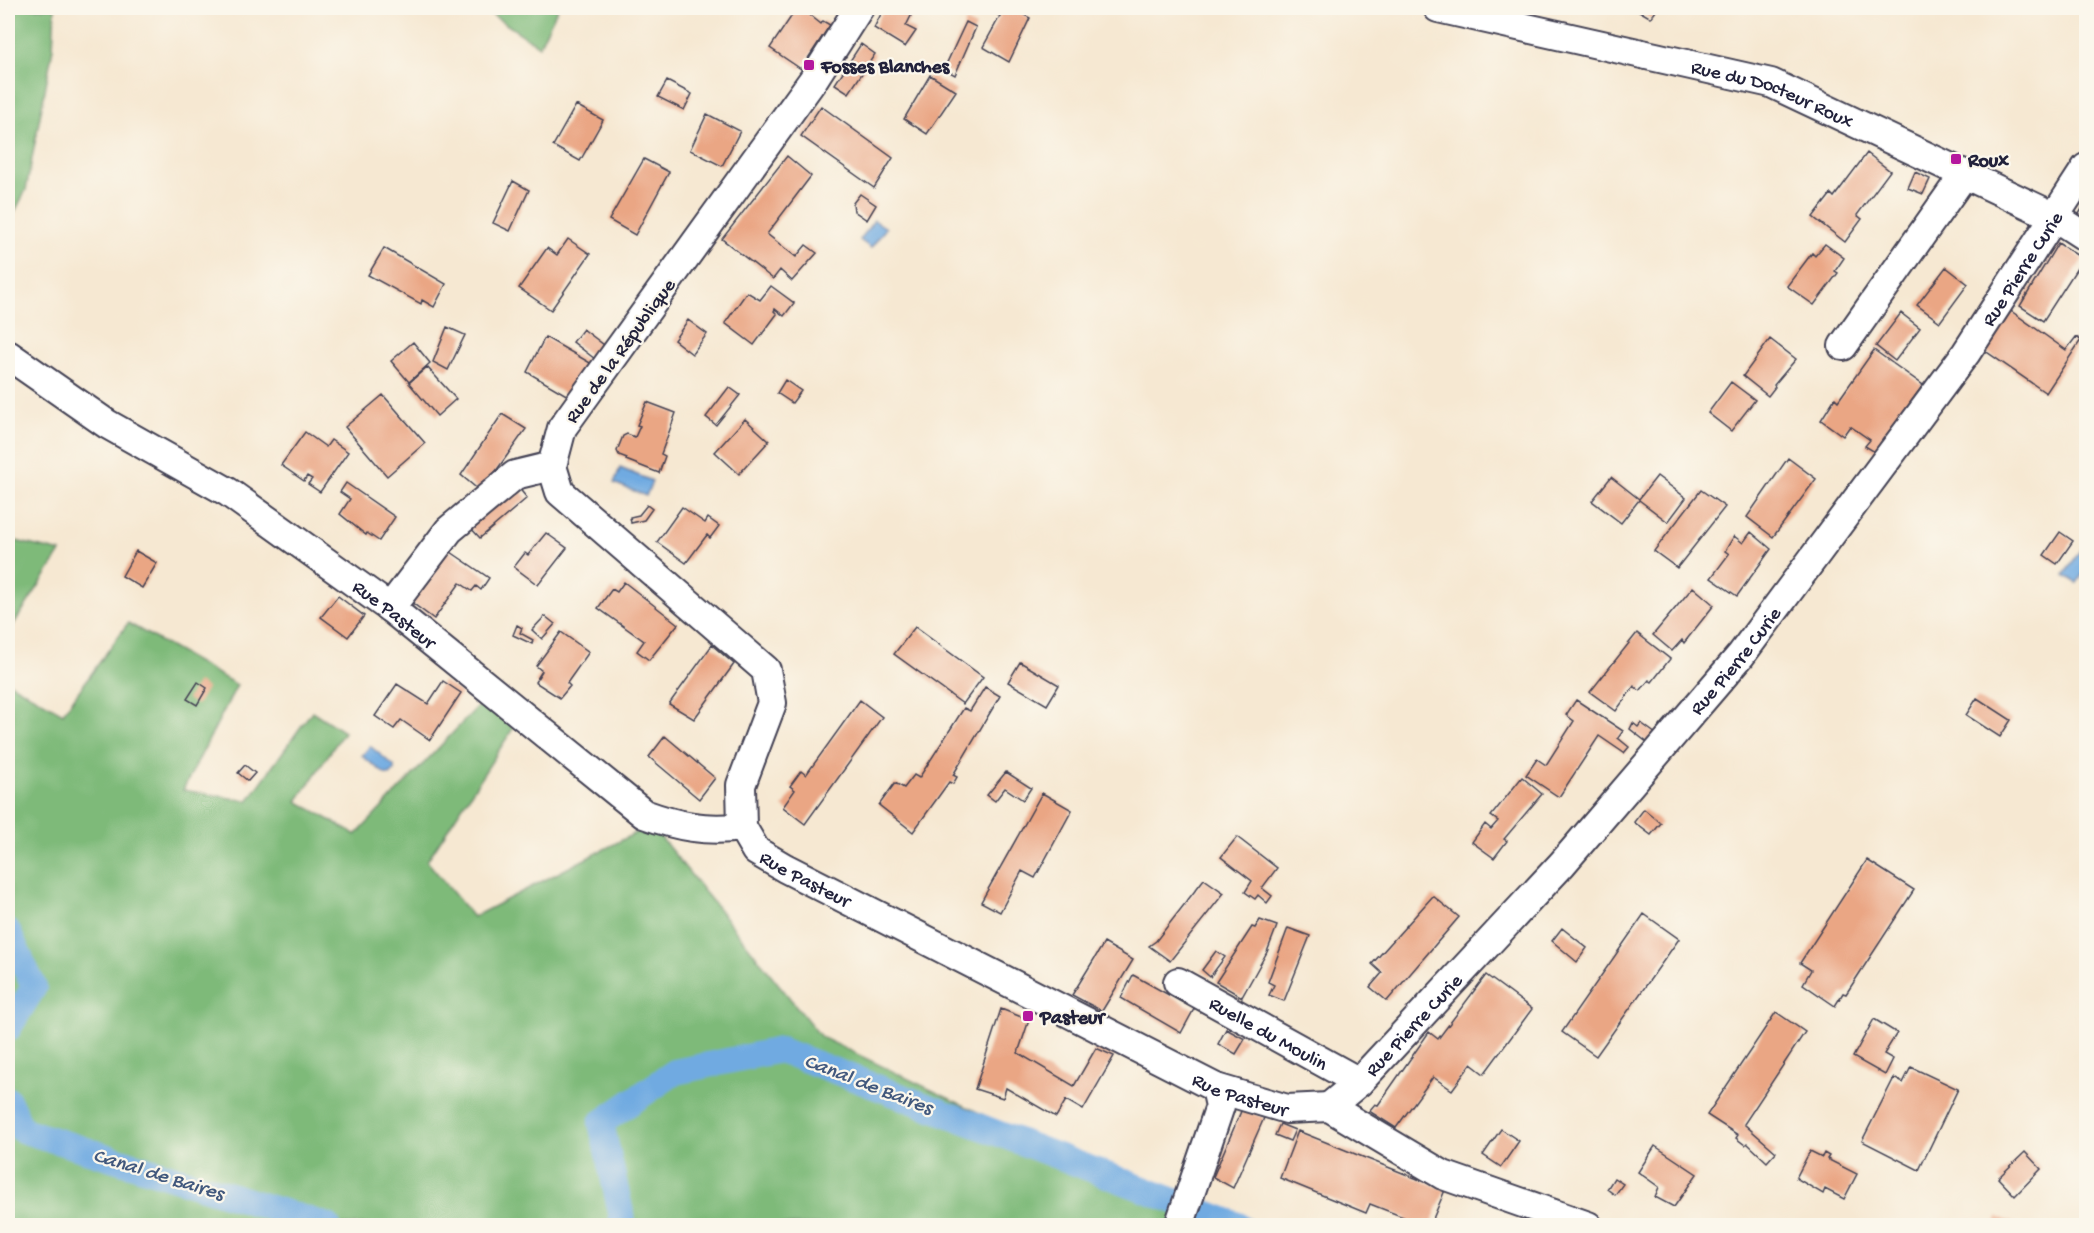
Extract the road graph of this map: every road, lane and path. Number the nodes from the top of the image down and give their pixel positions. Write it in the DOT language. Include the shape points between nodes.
graph roads {
  1 [pos="858,8"];
  2 [pos="1438,8"];
  3 [pos="2086,168"];
  4 [pos="1963,176"];
  5 [pos="2055,217"];
  6 [pos="2086,237"];
  7 [pos="1843,346"];
  8 [pos="8,355"];
  9 [pos="552,466"];
  10 [pos="390,608"];
  11 [pos="742,827"];
  12 [pos="1178,982"];
  13 [pos="1359,1082"];
  14 [pos="1216,1088"];
  15 [pos="1329,1107"];
  16 [pos="1179,1226"];
  17 [pos="1588,1226"];
  1 -- 9 [label="street, Rue de la République" via="813,80 562,428"];
  2 -- 4 [label="street, Rue du Docteur Roux" via="1771,83"];
  3 -- 5 [label="street, Rue Pierre Curie"];
  4 -- 5 [label="street, Rue du Docteur Roux"];
  4 -- 7 [label="street"];
  5 -- 6 [label="street, Rue du Docteur Roux"];
  5 -- 13 [label="street, Rue Pierre Curie" via="1966,353 1742,655 1562,864"];
  8 -- 10 [label="street, Rue Pasteur" via="107,424 228,492"];
  9 -- 10 [label="street" via="515,475 449,530"];
  9 -- 11 [label="street" via="560,492 766,670 772,703 741,785"];
  10 -- 11 [label="street, Rue Pasteur" via="644,814 678,826 717,831"];
  11 -- 14 [label="street, Rue Pasteur" via="756,850 785,868"];
  12 -- 13 [label="street, Ruelle du Moulin"];
  13 -- 15 [label="street, Rue Pierre Curie"];
  14 -- 15 [label="street, Rue Pasteur" via="1287,1109"];
  14 -- 16 [label="street" via="1220,1106"];
  15 -- 17 [label="street" via="1443,1175"];
}
